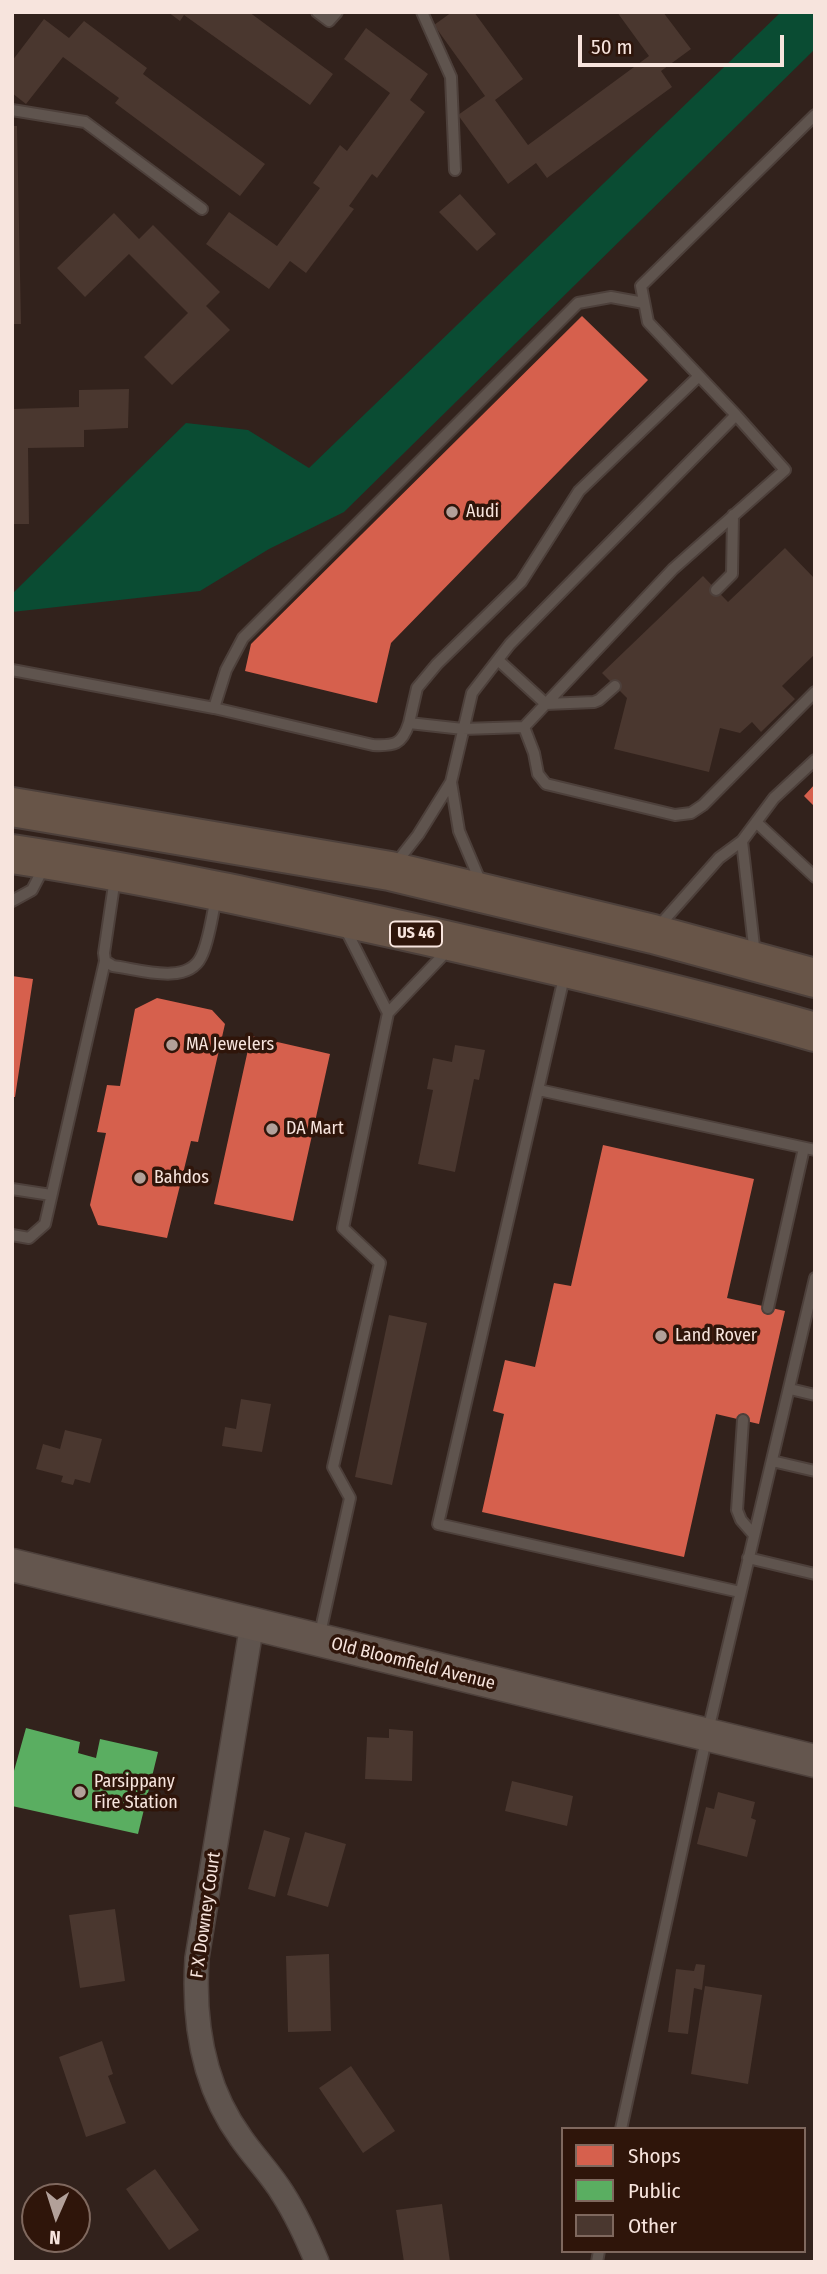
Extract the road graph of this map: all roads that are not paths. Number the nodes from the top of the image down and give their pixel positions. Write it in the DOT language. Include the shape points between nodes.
graph roads {
  1 [pos="317,12"];
  2 [pos="337,12"];
  3 [pos="422,12"];
  4 [pos="12,110"];
  5 [pos="815,115"];
  6 [pos="455,170"];
  7 [pos="202,209"];
  8 [pos="644,303"];
  9 [pos="699,376"];
  10 [pos="736,415"];
  11 [pos="733,516"];
  12 [pos="716,590"];
  13 [pos="498,660"];
  14 [pos="12,670"];
  15 [pos="615,686"];
  16 [pos="815,692"];
  17 [pos="546,704"];
  18 [pos="214,708"];
  19 [pos="409,723"];
  20 [pos="524,727"];
  21 [pos="463,729"];
  22 [pos="815,760"];
  23 [pos="451,782"];
  24 [pos="12,807"];
  25 [pos="756,822"];
  26 [pos="742,841"];
  27 [pos="30,857"];
  28 [pos="390,871"];
  29 [pos="116,872"];
  30 [pos="815,877"];
  31 [pos="218,891"];
  32 [pos="485,892"];
  33 [pos="12,901"];
  34 [pos="339,916"];
  35 [pos="653,934"];
  36 [pos="456,943"];
  37 [pos="105,961"];
  38 [pos="755,961"];
  39 [pos="566,967"];
  40 [pos="815,978"];
  41 [pos="388,1013"];
  42 [pos="815,1032"];
  43 [pos="539,1090"];
  44 [pos="809,1149"];
  45 [pos="12,1189"];
  46 [pos="51,1195"];
  47 [pos="12,1236"];
  48 [pos="815,1278"];
  49 [pos="768,1308"];
  50 [pos="790,1389"];
  51 [pos="815,1395"];
  52 [pos="743,1420"];
  53 [pos="772,1461"];
  54 [pos="815,1471"];
  55 [pos="754,1535"];
  56 [pos="748,1558"];
  57 [pos="12,1565"];
  58 [pos="815,1574"];
  59 [pos="740,1592"];
  60 [pos="252,1624"];
  61 [pos="318,1641"];
  62 [pos="707,1735"];
  63 [pos="815,1761"];
  64 [pos="621,2127"];
  65 [pos="317,2262"];
  1 -- 2 [label="lane" via="329,21"];
  3 -- 6 [label="lane" via="451,77"];
  4 -- 7 [label="lane" via="85,122"];
  5 -- 8 [label="lane" via="641,286"];
  8 -- 9 [label="lane" via="648,322"];
  8 -- 18 [label="lane" via="611,297 578,303 243,638"];
  9 -- 10 [label="lane"];
  9 -- 19 [label="lane" via="579,491 521,582 417,688"];
  10 -- 11 [label="lane" via="785,470"];
  10 -- 13 [label="lane"];
  11 -- 12 [label="lane" via="732,575"];
  11 -- 17 [label="lane" via="673,569"];
  13 -- 17 [label="lane"];
  13 -- 21 [label="lane" via="472,693"];
  14 -- 18 [label="lane"];
  15 -- 17 [label="lane" via="594,702"];
  16 -- 20 [label="lane" via="704,806 676,816 547,784 538,774"];
  17 -- 20 [label="lane"];
  18 -- 19 [label="lane" via="373,745 399,742"];
  19 -- 21 [label="lane"];
  20 -- 21 [label="lane"];
  21 -- 23 [label="lane"];
  22 -- 25 [label="lane" via="774,798"];
  23 -- 28 [label="lane"];
  23 -- 32 [label="lane" via="459,831"];
  24 -- 28 [label="highway"];
  25 -- 26 [label="lane"];
  25 -- 30 [label="lane"];
  26 -- 35 [label="lane" via="719,858"];
  26 -- 38 [label="lane"];
  27 -- 29 [label="highway, US 46"];
  27 -- 33 [label="lane" via="32,890"];
  28 -- 32 [label="highway"];
  29 -- 31 [label="highway, US 46"];
  29 -- 37 [label="lane"];
  31 -- 34 [label="highway, US 46"];
  31 -- 37 [label="lane" via="201,958 185,972 148,971"];
  32 -- 35 [label="highway"];
  34 -- 36 [label="highway, US 46"];
  34 -- 41 [label="lane"];
  35 -- 38 [label="highway"];
  36 -- 39 [label="highway, US 46"];
  36 -- 41 [label="lane"];
  37 -- 46 [label="lane"];
  38 -- 40 [label="highway"];
  39 -- 42 [label="highway, US 46"];
  39 -- 43 [label="lane"];
  41 -- 61 [label="lane" via="343,1228 380,1263 333,1466 350,1498"];
  43 -- 44 [label="lane"];
  43 -- 59 [label="lane" via="438,1524"];
  44 -- 49 [label="lane"];
  45 -- 46 [label="lane"];
  46 -- 47 [label="lane" via="45,1224 29,1238"];
  48 -- 50 [label="lane"];
  50 -- 51 [label="lane"];
  50 -- 53 [label="lane"];
  52 -- 55 [label="lane" via="737,1510"];
  53 -- 54 [label="lane"];
  53 -- 55 [label="lane"];
  55 -- 56 [label="lane"];
  56 -- 58 [label="lane"];
  56 -- 59 [label="lane"];
  57 -- 60 [label="street, Old Bloomfield Avenue"];
  59 -- 62 [label="lane"];
  60 -- 61 [label="street, Old Bloomfield Avenue"];
  60 -- 65 [label="street, F X Downey Court" via="197,1958 198,2028 221,2105 283,2193"];
  61 -- 62 [label="street, Old Bloomfield Avenue"];
  62 -- 63 [label="street, Old Bloomfield Avenue"];
  62 -- 64 [label="lane"];
}
